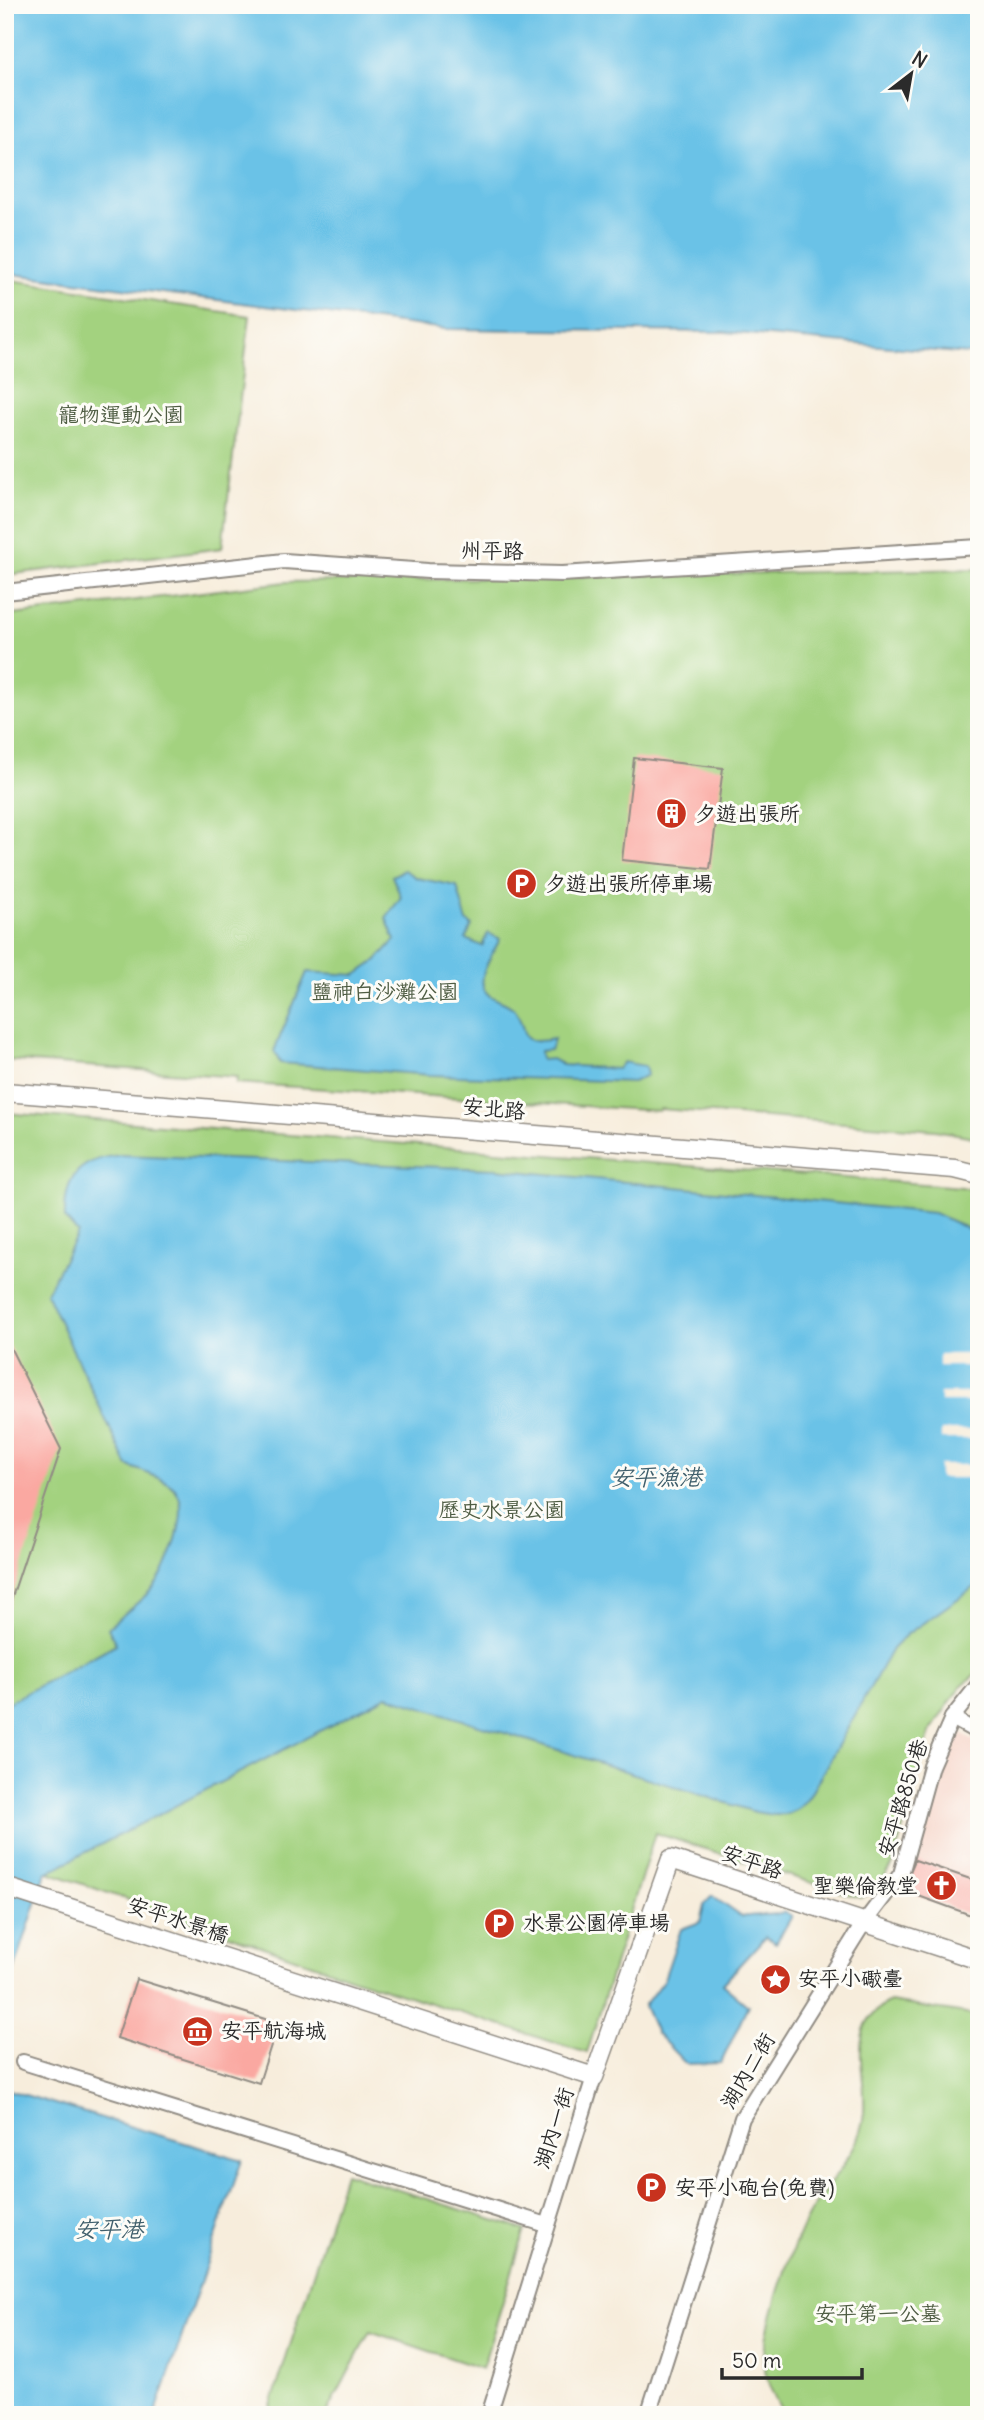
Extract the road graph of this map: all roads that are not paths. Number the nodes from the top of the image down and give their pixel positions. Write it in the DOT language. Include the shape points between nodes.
graph roads {
  1 [pos="979,547"];
  2 [pos="5,592"];
  3 [pos="5,1092"];
  4 [pos="979,1175"];
  5 [pos="979,1684"];
  6 [pos="952,1718"];
  7 [pos="979,1733"];
  8 [pos="671,1859"];
  9 [pos="5,1887"];
  10 [pos="863,1924"];
  11 [pos="979,1960"];
  12 [pos="23,2062"];
  13 [pos="594,2077"];
  14 [pos="547,2225"];
  15 [pos="489,2415"];
  16 [pos="648,2415"];
  1 -- 2 [label="street, 州平路" via="562,574 284,561"];
  3 -- 4 [label="street, 安北路" via="955,1169"];
  5 -- 6 [label="street, 安平路850巷"];
  6 -- 7 [label="street"];
  6 -- 10 [label="street, 安平路850巷" via="931,1766 901,1874"];
  8 -- 10 [label="street, 安平路"];
  8 -- 13 [label="street, 湖內一街"];
  9 -- 13 [label="street, 安平水景橋"];
  10 -- 11 [label="street, 安平路"];
  10 -- 16 [label="street, 湖內二街" via="742,2118"];
  12 -- 14 [label="street"];
  13 -- 14 [label="street, 湖內一街"];
  14 -- 15 [label="street, 湖內一街"];
}
